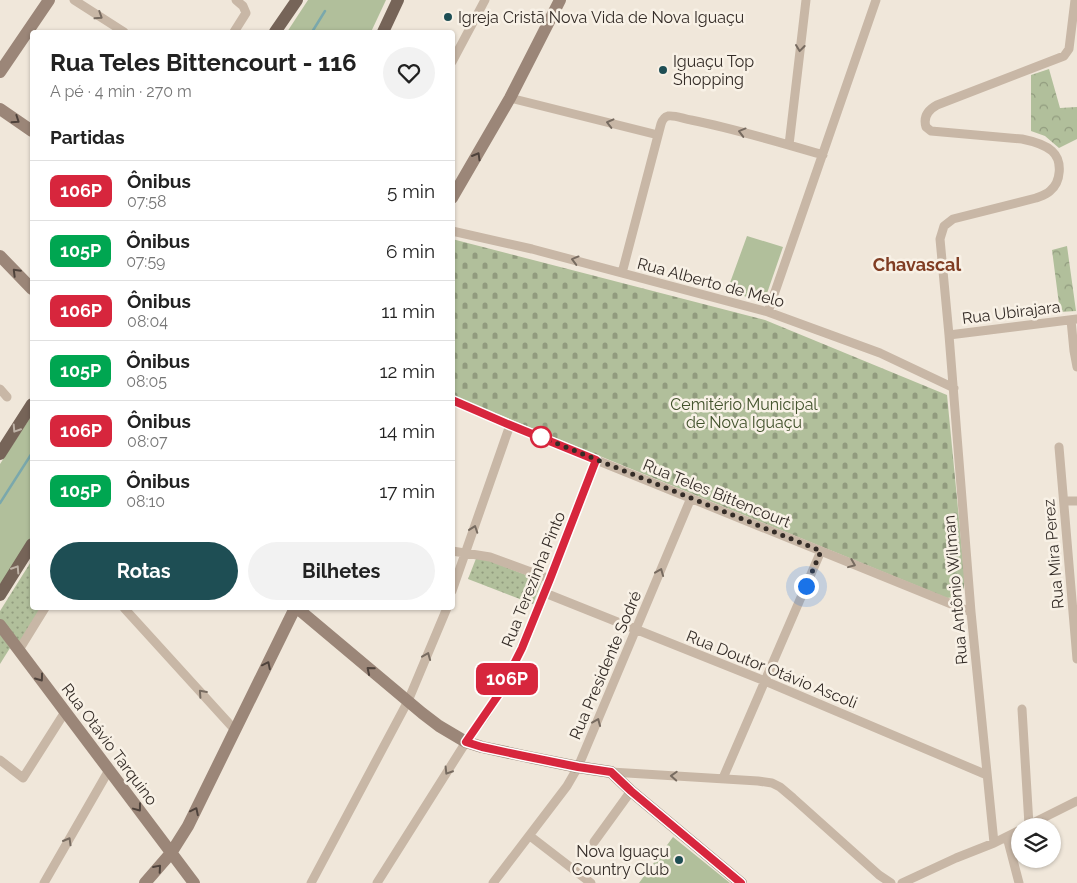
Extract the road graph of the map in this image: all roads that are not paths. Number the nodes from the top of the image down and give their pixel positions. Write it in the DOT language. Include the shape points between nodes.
graph roads {
  1 [pos="49,0"];
  2 [pos="74,0"];
  3 [pos="296,0"];
  4 [pos="398,0"];
  5 [pos="485,0"];
  6 [pos="560,0"];
  7 [pos="806,0"];
  8 [pos="876,0"];
  9 [pos="1075,0"];
  10 [pos="238,1"];
  11 [pos="251,1"];
  12 [pos="121,30"];
  13 [pos="235,30"];
  14 [pos="276,30"];
  15 [pos="383,30"];
  16 [pos="455,56"];
  17 [pos="0,72"];
  18 [pos="510,98"];
  19 [pos="0,109"];
  20 [pos="30,130"];
  21 [pos="658,135"];
  22 [pos="789,145"];
  23 [pos="823,155"];
  24 [pos="455,193"];
  25 [pos="455,232"];
  26 [pos="0,256"];
  27 [pos="622,273"];
  28 [pos="30,287"];
  29 [pos="768,312"];
  30 [pos="1074,320"];
  31 [pos="949,335"];
  32 [pos="1077,367"];
  33 [pos="954,388"];
  34 [pos="0,389"];
  35 [pos="7,397"];
  36 [pos="455,401"];
  37 [pos="30,407"];
  38 [pos="510,425"];
  39 [pos="1059,447"];
  40 [pos="0,454"];
  41 [pos="596,460"];
  42 [pos="691,498"];
  43 [pos="1064,501"];
  44 [pos="1077,501"];
  45 [pos="30,547"];
  46 [pos="821,551"];
  47 [pos="455,552"];
  48 [pos="466,554"];
  49 [pos="550,579"];
  50 [pos="455,584"];
  51 [pos="2,590"];
  52 [pos="545,593"];
  53 [pos="1074,597"];
  54 [pos="44,610"];
  55 [pos="126,610"];
  56 [pos="295,610"];
  57 [pos="298,610"];
  58 [pos="446,610"];
  59 [pos="971,612"];
  60 [pos="0,625"];
  61 [pos="636,629"];
  62 [pos="19,650"];
  63 [pos="1077,659"];
  64 [pos="765,681"];
  65 [pos="408,701"];
  66 [pos="1022,709"];
  67 [pos="66,712"];
  68 [pos="235,730"];
  69 [pos="466,742"];
  70 [pos="0,760"];
  71 [pos="578,767"];
  72 [pos="109,770"];
  73 [pos="611,772"];
  74 [pos="987,775"];
  75 [pos="723,778"];
  76 [pos="631,791"];
  77 [pos="1077,801"];
  78 [pos="1028,818"];
  79 [pos="1044,818"];
  80 [pos="1011,835"];
  81 [pos="530,836"];
  82 [pos="1007,837"];
  83 [pos="594,842"];
  84 [pos="994,843"];
  85 [pos="170,853"];
  86 [pos="44,883"];
  87 [pos="145,883"];
  88 [pos="194,883"];
  89 [pos="311,883"];
  90 [pos="377,883"];
  91 [pos="493,883"];
  92 [pos="591,883"];
  93 [pos="741,883"];
  94 [pos="891,883"];
  95 [pos="902,883"];
  96 [pos="1019,883"];
  1 -- 17 [label="main road"];
  2 -- 12 [label="street, one-way"];
  3 -- 14 [label="main road"];
  4 -- 15 [label="main road"];
  5 -- 16 [label="street"];
  6 -- 18 [label="main road"];
  7 -- 22 [label="street, one-way"];
  8 -- 23 [label="street"];
  9 -- 31 [label="street, Rua Antônio Wilman" via="1069,49 1063,57 944,102 932,108 926,116 925,125 931,131 1022,140 1044,146 1055,155 1059,170 1056,184 1046,194 953,220 943,227 940,247"];
  10 -- 11 [label="street"];
  10 -- 13 [label="street" via="245,15"];
  21 -- 18 [label="street, one-way"];
  24 -- 18 [label="main road, one-way"];
  19 -- 20 [label="main road, one-way"];
  22 -- 21 [label="street, one-way" via="671,116 663,119"];
  21 -- 27 [label="street"];
  22 -- 23 [label="street"];
  23 -- 29 [label="street"];
  27 -- 25 [label="street, Rua Alberto de Melo, one-way"];
  28 -- 26 [label="main road, one-way"];
  27 -- 29 [label="street, Rua Alberto de Melo"];
  29 -- 33 [label="street, Rua Alberto de Melo" via="880,353"];
  30 -- 31 [label="street, Rua Ubirajara"];
  30 -- 32 [label="street"];
  31 -- 33 [label="street, Rua Antônio Wilman"];
  33 -- 59 [label="street, Rua Antônio Wilman"];
  34 -- 35 [label="street"];
  36 -- 38 [label="street, Rua Teles Bittencourt"];
  37 -- 40 [label="main road, one-way"];
  38 -- 41 [label="street, Rua Teles Bittencourt"];
  48 -- 38 [label="street, one-way"];
  39 -- 43 [label="street, Rua Mira Perez"];
  41 -- 42 [label="street, Rua Teles Bittencourt"];
  41 -- 49 [label="street, Rua Terezinha Pinto"];
  42 -- 46 [label="street, Rua Teles Bittencourt"];
  61 -- 42 [label="street, Rua Presidente Sodré, one-way"];
  43 -- 44 [label="street"];
  43 -- 53 [label="street, Rua Mira Perez"];
  51 -- 45 [label="main road, one-way"];
  46 -- 59 [label="street, Rua Teles Bittencourt, one-way"];
  46 -- 64 [label="street"];
  47 -- 48 [label="street"];
  48 -- 49 [label="street" via="490,557"];
  48 -- 50 [label="street"];
  49 -- 52 [label="street, Rua Terezinha Pinto"];
  52 -- 61 [label="street, Rua Doutor Otávio Ascoli"];
  52 -- 69 [label="street, Rua Terezinha Pinto" via="509,675"];
  53 -- 63 [label="street, Rua Mira Perez"];
  54 -- 62 [label="street"];
  68 -- 55 [label="street, one-way"];
  68 -- 56 [label="main road, one-way"];
  65 -- 57 [label="main road, one-way"];
  65 -- 58 [label="street, one-way"];
  59 -- 74 [label="street, Rua Antônio Wilman"];
  60 -- 62 [label="main road, Rua Otávio Tarquino"];
  61 -- 64 [label="street, Rua Doutor Otávio Ascoli"];
  71 -- 61 [label="street, Rua Presidente Sodré, one-way"];
  62 -- 67 [label="main road, Rua Otávio Tarquino, one-way"];
  64 -- 74 [label="street, Rua Doutor Otávio Ascoli"];
  64 -- 75 [label="street"];
  65 -- 69 [label="main road" via="439,726"];
  65 -- 89 [label="street"];
  66 -- 78 [label="street"];
  67 -- 70 [label="street" via="23,778"];
  67 -- 72 [label="main road, Rua Otávio Tarquino"];
  85 -- 68 [label="main road, one-way" via="188,826"];
  69 -- 71 [label="main road"];
  69 -- 90 [label="street, Rua Terezinha Pinto, one-way"];
  71 -- 73 [label="main road"];
  71 -- 81 [label="street, Rua Presidente Sodré"];
  72 -- 85 [label="main road, Rua Otávio Tarquino, one-way"];
  86 -- 72 [label="street, one-way"];
  75 -- 73 [label="street, one-way"];
  73 -- 76 [label="main road"];
  74 -- 84 [label="street, Rua Antônio Wilman"];
  75 -- 94 [label="street" via="772,783 780,787"];
  76 -- 83 [label="street"];
  76 -- 93 [label="main road"];
  77 -- 79 [label="street"];
  80 -- 82 [label="street"];
  81 -- 91 [label="street, Rua Presidente Sodré"];
  81 -- 92 [label="street"];
  82 -- 84 [label="street"];
  82 -- 96 [label="street"];
  84 -- 95 [label="street"];
  87 -- 85 [label="main road, one-way"];
  85 -- 88 [label="main road, Rua Otávio Tarquino"];
}
